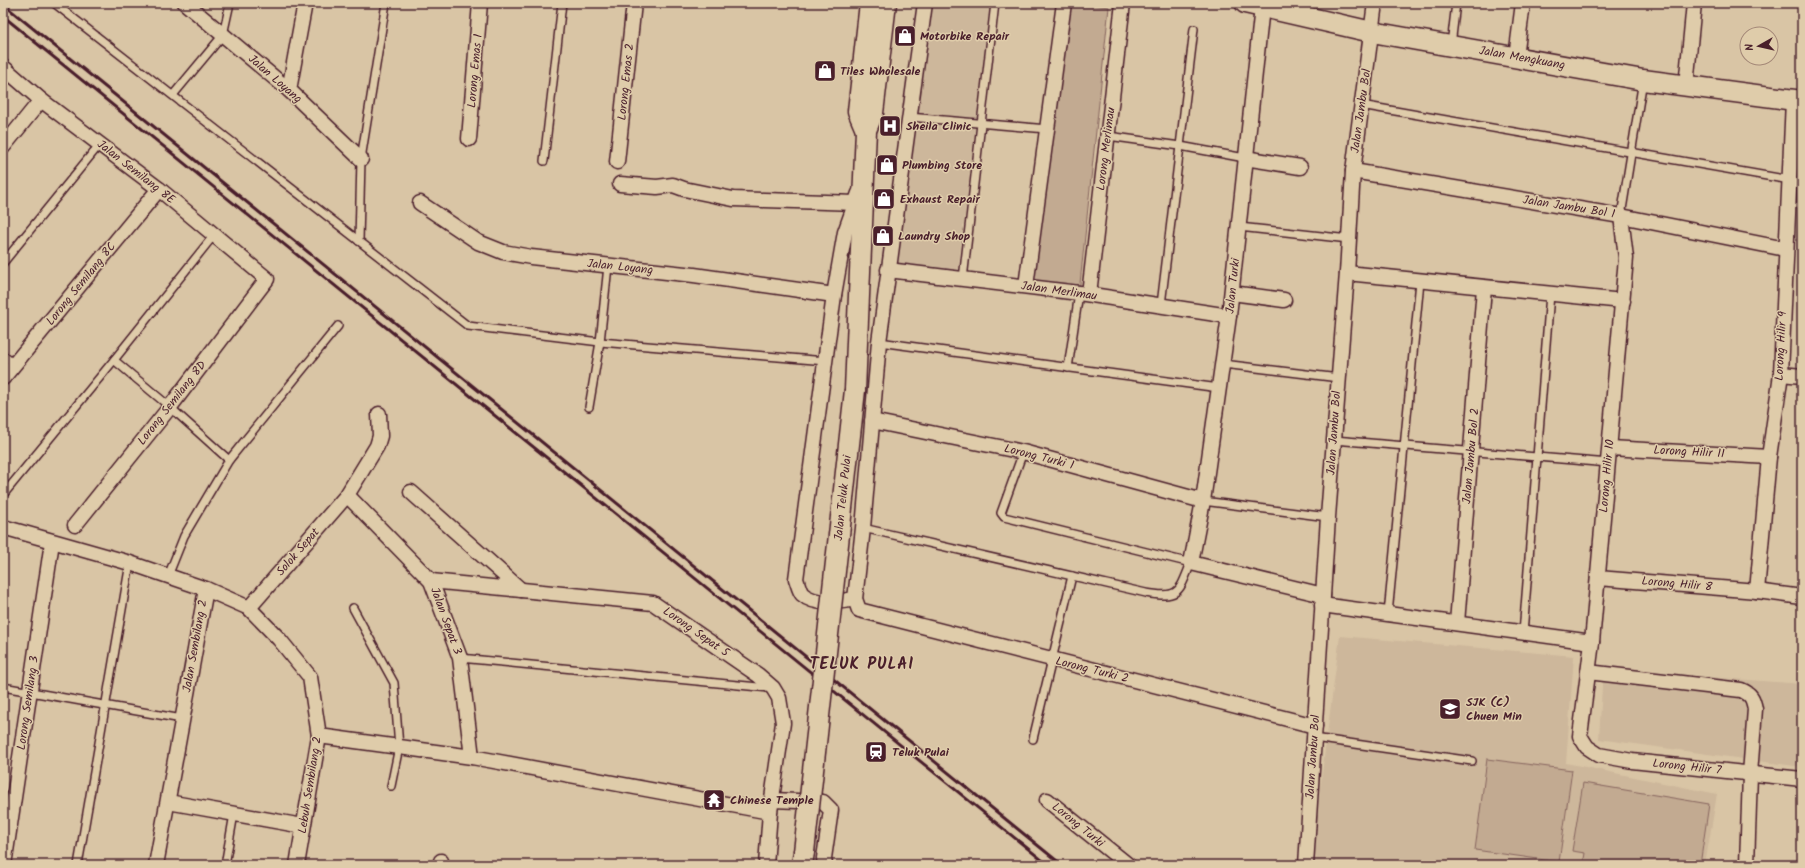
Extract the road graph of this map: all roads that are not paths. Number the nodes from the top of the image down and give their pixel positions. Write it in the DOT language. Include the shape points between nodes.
graph roads {
  1 [pos="54,3"];
  2 [pos="185,3"];
  3 [pos="230,3"];
  4 [pos="304,3"];
  5 [pos="386,3"];
  6 [pos="480,3"];
  7 [pos="562,3"];
  8 [pos="634,3"];
  9 [pos="870,3"];
  10 [pos="924,3"];
  11 [pos="995,3"];
  12 [pos="1064,3"];
  13 [pos="1123,3"];
  14 [pos="1375,3"];
  15 [pos="1456,3"];
  16 [pos="1523,3"];
  17 [pos="1694,3"];
  18 [pos="1254,5"];
  19 [pos="887,8"];
  20 [pos="1194,29"];
  21 [pos="1372,32"];
  22 [pos="223,35"];
  23 [pos="1451,46"];
  24 [pos="1516,57"];
  25 [pos="3,67"];
  26 [pos="1643,80"];
  27 [pos="1686,86"];
  28 [pos="289,90"];
  29 [pos="173,95"];
  30 [pos="41,100"];
  31 [pos="1797,100"];
  32 [pos="1361,105"];
  33 [pos="909,117"];
  34 [pos="982,123"];
  35 [pos="1047,129"];
  36 [pos="866,130"];
  37 [pos="1108,136"];
  38 [pos="469,139"];
  39 [pos="100,144"];
  40 [pos="1180,146"];
  41 [pos="3,147"];
  42 [pos="1630,152"];
  43 [pos="1245,158"];
  44 [pos="361,159"];
  45 [pos="544,161"];
  46 [pos="617,162"];
  47 [pos="1300,168"];
  48 [pos="1353,171"];
  49 [pos="865,178"];
  50 [pos="1790,180"];
  51 [pos="620,184"];
  52 [pos="159,189"];
  53 [pos="856,202"];
  54 [pos="420,203"];
  55 [pos="1622,216"];
  56 [pos="1239,227"];
  57 [pos="214,235"];
  58 [pos="1349,238"];
  59 [pos="359,241"];
  60 [pos="1785,249"];
  61 [pos="3,263"];
  62 [pos="608,266"];
  63 [pos="888,270"];
  64 [pos="1347,273"];
  65 [pos="267,279"];
  66 [pos="962,279"];
  67 [pos="1420,281"];
  68 [pos="1026,286"];
  69 [pos="1484,288"];
  70 [pos="1232,293"];
  71 [pos="1084,294"];
  72 [pos="1550,294"];
  73 [pos="834,295"];
  74 [pos="1284,300"];
  75 [pos="1623,301"];
  76 [pos="1161,305"];
  77 [pos="1229,316"];
  78 [pos="338,326"];
  79 [pos="600,342"];
  80 [pos="879,342"];
  81 [pos="3,355"];
  82 [pos="114,360"];
  83 [pos="826,361"];
  84 [pos="14,364"];
  85 [pos="1223,364"];
  86 [pos="1068,368"];
  87 [pos="1781,374"];
  88 [pos="1802,376"];
  89 [pos="3,378"];
  90 [pos="1339,378"];
  91 [pos="1219,388"];
  92 [pos="170,407"];
  93 [pos="589,407"];
  94 [pos="380,414"];
  95 [pos="872,421"];
  96 [pos="1334,440"];
  97 [pos="1404,445"];
  98 [pos="1610,448"];
  99 [pos="1471,451"];
  100 [pos="1023,452"];
  101 [pos="1769,457"];
  102 [pos="1536,458"];
  103 [pos="229,460"];
  104 [pos="1609,462"];
  105 [pos="411,492"];
  106 [pos="3,495"];
  107 [pos="347,495"];
  108 [pos="1204,501"];
  109 [pos="1328,516"];
  110 [pos="75,525"];
  111 [pos="3,527"];
  112 [pos="863,528"];
  113 [pos="52,542"];
  114 [pos="130,563"];
  115 [pos="1191,563"];
  116 [pos="168,576"];
  117 [pos="1072,576"];
  118 [pos="1598,578"];
  119 [pos="431,581"];
  120 [pos="206,589"];
  121 [pos="521,590"];
  122 [pos="1757,591"];
  123 [pos="1802,597"];
  124 [pos="855,599"];
  125 [pos="1323,600"];
  126 [pos="249,608"];
  127 [pos="353,608"];
  128 [pos="1388,614"];
  129 [pos="1457,624"];
  130 [pos="1523,633"];
  131 [pos="1592,642"];
  132 [pos="460,658"];
  133 [pos="1051,659"];
  134 [pos="1588,672"];
  135 [pos="3,687"];
  136 [pos="772,688"];
  137 [pos="29,692"];
  138 [pos="105,705"];
  139 [pos="182,719"];
  140 [pos="1314,732"];
  141 [pos="319,736"];
  142 [pos="1580,736"];
  143 [pos="1033,739"];
  144 [pos="399,747"];
  145 [pos="472,757"];
  146 [pos="1472,761"];
  147 [pos="1750,774"];
  148 [pos="1802,779"];
  149 [pos="392,786"];
  150 [pos="1047,800"];
  151 [pos="168,802"];
  152 [pos="771,806"];
  153 [pos="234,814"];
  154 [pos="303,826"];
  155 [pos="803,859"];
  156 [pos="4,865"];
  157 [pos="78,865"];
  158 [pos="156,865"];
  159 [pos="225,865"];
  160 [pos="298,865"];
  161 [pos="766,865"];
  162 [pos="825,865"];
  163 [pos="1128,865"];
  164 [pos="1306,865"];
  165 [pos="1747,865"];
  1 -- 29 [label="lane"];
  2 -- 22 [label="street, Jalan Loyang"];
  3 -- 22 [label="lane"];
  4 -- 28 [label="street"];
  5 -- 44 [label="lane"];
  6 -- 38 [label="street, Lorong Emas 1"];
  7 -- 45 [label="lane"];
  8 -- 46 [label="street, Lorong Emas 2"];
  9 -- 36 [label="main road, Jalan Teluk Pulai" via="858,111"];
  10 -- 33 [label="street"];
  11 -- 34 [label="lane"];
  12 -- 35 [label="street"];
  13 -- 37 [label="street, Lorong Merlimau"];
  14 -- 21 [label="street, Jalan Jambu Bol"];
  15 -- 23 [label="lane"];
  16 -- 24 [label="street"];
  17 -- 27 [label="street"];
  18 -- 21 [label="main road, Jalan Mengkuang"];
  18 -- 43 [label="street, Jalan Turki"];
  19 -- 36 [label="main road, Jalan Teluk Pulai" via="873,112"];
  20 -- 40 [label="lane"];
  21 -- 23 [label="main road, Jalan Mengkuang"];
  21 -- 32 [label="street, Jalan Jambu Bol"];
  22 -- 28 [label="street, Jalan Loyang"];
  22 -- 29 [label="lane"];
  23 -- 24 [label="main road, Jalan Mengkuang"];
  24 -- 26 [label="main road, Jalan Mengkuang"];
  25 -- 30 [label="street, Jalan Semilang 8E"];
  26 -- 27 [label="main road, Jalan Mengkuang"];
  26 -- 42 [label="lane"];
  27 -- 31 [label="main road, Jalan Mengkuang"];
  28 -- 44 [label="street, Jalan Loyang"];
  29 -- 59 [label="lane"];
  30 -- 39 [label="street, Jalan Semilang 8E"];
  30 -- 41 [label="street"];
  31 -- 50 [label="street, Lorong Hilir 9"];
  32 -- 42 [label="lane"];
  32 -- 48 [label="street, Jalan Jambu Bol"];
  33 -- 34 [label="lane"];
  33 -- 63 [label="street"];
  34 -- 35 [label="lane"];
  34 -- 66 [label="lane"];
  35 -- 68 [label="street"];
  36 -- 49 [label="main road, Jalan Teluk Pulai"];
  37 -- 40 [label="lane"];
  37 -- 71 [label="street, Lorong Merlimau"];
  39 -- 52 [label="street, Jalan Semilang 8E"];
  39 -- 61 [label="lane"];
  40 -- 43 [label="lane"];
  40 -- 76 [label="lane"];
  42 -- 50 [label="lane"];
  42 -- 55 [label="lane"];
  43 -- 47 [label="street"];
  43 -- 56 [label="street, Jalan Turki"];
  44 -- 59 [label="lane"];
  48 -- 55 [label="street, Jalan Jambu Bol 1"];
  48 -- 58 [label="street, Jalan Jambu Bol"];
  49 -- 53 [label="street"];
  49 -- 155 [label="main road, Jalan Teluk Pulai, bridge" via="856,390"];
  50 -- 60 [label="street, Lorong Hilir 9"];
  51 -- 53 [label="street" via="657,187 674,185 733,199"];
  52 -- 57 [label="street, Jalan Semilang 8E"];
  52 -- 84 [label="street, Lorong Semilang 8C"];
  53 -- 73 [label="street" via="845,232"];
  54 -- 62 [label="street, Jalan Loyang" via="478,242 503,252"];
  55 -- 60 [label="street, Jalan Jambu Bol 1"];
  55 -- 75 [label="street, Lorong Hilir 10" via="1626,258"];
  56 -- 58 [label="lane"];
  56 -- 70 [label="street, Jalan Turki"];
  57 -- 65 [label="street, Jalan Semilang 8E"];
  57 -- 82 [label="lane"];
  58 -- 64 [label="street, Jalan Jambu Bol"];
  59 -- 79 [label="lane" via="468,326"];
  60 -- 87 [label="street, Lorong Hilir 9"];
  62 -- 73 [label="street, Jalan Loyang" via="694,275"];
  62 -- 79 [label="lane"];
  63 -- 66 [label="street, Jalan Merlimau"];
  63 -- 80 [label="street"];
  64 -- 67 [label="street"];
  64 -- 90 [label="street, Jalan Jambu Bol"];
  65 -- 92 [label="street, Lorong Semilang 8D"];
  66 -- 68 [label="street, Jalan Merlimau"];
  67 -- 69 [label="street"];
  67 -- 97 [label="lane"];
  68 -- 71 [label="street, Jalan Merlimau"];
  69 -- 72 [label="street"];
  69 -- 99 [label="street, Jalan Jambu Bol 2"];
  70 -- 74 [label="street"];
  70 -- 77 [label="street, Jalan Turki"];
  71 -- 76 [label="street, Jalan Merlimau"];
  71 -- 86 [label="lane"];
  72 -- 75 [label="street"];
  72 -- 102 [label="lane"];
  73 -- 83 [label="street"];
  75 -- 98 [label="street, Lorong Hilir 10"];
  76 -- 77 [label="street, Jalan Merlimau"];
  77 -- 85 [label="street, Jalan Turki"];
  78 -- 103 [label="lane"];
  79 -- 83 [label="lane"];
  79 -- 93 [label="lane"];
  80 -- 86 [label="lane"];
  80 -- 95 [label="street"];
  81 -- 84 [label="lane"];
  82 -- 92 [label="lane"];
  82 -- 106 [label="lane"];
  83 -- 124 [label="street" via="796,579 801,593 811,601 840,602"];
  84 -- 89 [label="street, Lorong Semilang 8C"];
  85 -- 90 [label="lane"];
  85 -- 91 [label="street, Jalan Turki"];
  86 -- 91 [label="lane"];
  87 -- 88 [label="street"];
  87 -- 101 [label="street, Lorong Hilir 9"];
  90 -- 96 [label="street, Jalan Jambu Bol"];
  91 -- 108 [label="street, Jalan Turki"];
  92 -- 103 [label="lane"];
  92 -- 110 [label="street, Lorong Semilang 8D"];
  94 -- 107 [label="street, Solok Sepat" via="380,436 377,446"];
  95 -- 100 [label="street, Lorong Turki 1"];
  95 -- 112 [label="street"];
  96 -- 97 [label="lane"];
  96 -- 109 [label="street, Jalan Jambu Bol"];
  97 -- 99 [label="lane"];
  97 -- 128 [label="lane"];
  98 -- 101 [label="street, Lorong Hilir 11"];
  98 -- 104 [label="street, Lorong Hilir 10"];
  99 -- 102 [label="lane"];
  99 -- 129 [label="street, Jalan Jambu Bol 2"];
  100 -- 108 [label="street, Lorong Turki 1"];
  100 -- 115 [label="lane" via="1001,513 1004,517"];
  101 -- 122 [label="street, Lorong Hilir 9"];
  102 -- 104 [label="lane"];
  102 -- 130 [label="lane"];
  103 -- 116 [label="lane" via="184,536"];
  104 -- 118 [label="street, Lorong Hilir 10"];
  105 -- 121 [label="street"];
  107 -- 119 [label="street, Jalan Sepat 3"];
  107 -- 126 [label="street, Solok Sepat"];
  108 -- 109 [label="lane"];
  108 -- 115 [label="street, Jalan Turki"];
  109 -- 125 [label="street, Jalan Jambu Bol"];
  111 -- 113 [label="street, Jalan Sembilang 2"];
  112 -- 117 [label="lane"];
  112 -- 124 [label="street"];
  113 -- 114 [label="street, Jalan Sembilang 2"];
  113 -- 137 [label="street, Lorong Semilang 3"];
  114 -- 116 [label="street, Jalan Sembilang 2"];
  114 -- 138 [label="lane"];
  115 -- 117 [label="lane" via="1180,589 1174,594 1161,596"];
  115 -- 125 [label="street"];
  116 -- 120 [label="street, Jalan Sembilang 2"];
  117 -- 133 [label="lane"];
  118 -- 122 [label="street, Lorong Hilir 8"];
  118 -- 131 [label="street, Lorong Hilir 10"];
  119 -- 121 [label="street, Lorong Sepat 5"];
  119 -- 132 [label="street, Jalan Sepat 3"];
  120 -- 126 [label="street, Lebuh Sembilang 2"];
  120 -- 139 [label="street, Jalan Sembilang 2"];
  121 -- 136 [label="street, Lorong Sepat 5" via="653,603 758,675"];
  122 -- 123 [label="street, Lorong Hilir 8"];
  124 -- 133 [label="street, Lorong Turki 2" via="859,610 870,614"];
  125 -- 128 [label="street"];
  125 -- 140 [label="street, Jalan Jambu Bol"];
  126 -- 141 [label="street, Lebuh Sembilang 2" via="279,639 310,678"];
  127 -- 144 [label="lane" via="394,683"];
  128 -- 129 [label="street"];
  129 -- 130 [label="street"];
  130 -- 131 [label="street"];
  131 -- 134 [label="street, Lorong Hilir 10"];
  132 -- 136 [label="lane"];
  132 -- 145 [label="street, Jalan Sepat 3"];
  133 -- 140 [label="street, Lorong Turki 2"];
  133 -- 143 [label="lane"];
  134 -- 142 [label="street, Lorong Hilir 10"];
  134 -- 147 [label="street" via="1749,693 1755,709"];
  135 -- 137 [label="lane"];
  136 -- 152 [label="street, Lorong Sepat 5" via="779,698 783,723"];
  137 -- 138 [label="lane"];
  137 -- 156 [label="street, Lorong Semilang 3"];
  138 -- 139 [label="lane"];
  138 -- 157 [label="lane"];
  139 -- 151 [label="street, Jalan Sembilang 2"];
  140 -- 146 [label="lane"];
  140 -- 164 [label="street, Jalan Jambu Bol"];
  141 -- 144 [label="street"];
  141 -- 154 [label="street, Lebuh Sembilang 2"];
  142 -- 147 [label="street, Lorong Hilir 7" via="1587,747 1599,755"];
  144 -- 145 [label="street"];
  144 -- 149 [label="lane"];
  145 -- 152 [label="street"];
  147 -- 148 [label="street, Lorong Hilir 7"];
  147 -- 165 [label="street"];
  150 -- 163 [label="street, Lorong Turki"];
  151 -- 153 [label="street"];
  151 -- 158 [label="street, Jalan Sembilang 2"];
  152 -- 161 [label="street, Lorong Sepat 5"];
  152 -- 162 [label="street" via="824,802 831,810"];
  153 -- 154 [label="street"];
  153 -- 159 [label="lane"];
  154 -- 160 [label="street, Lebuh Sembilang 2"];
}
